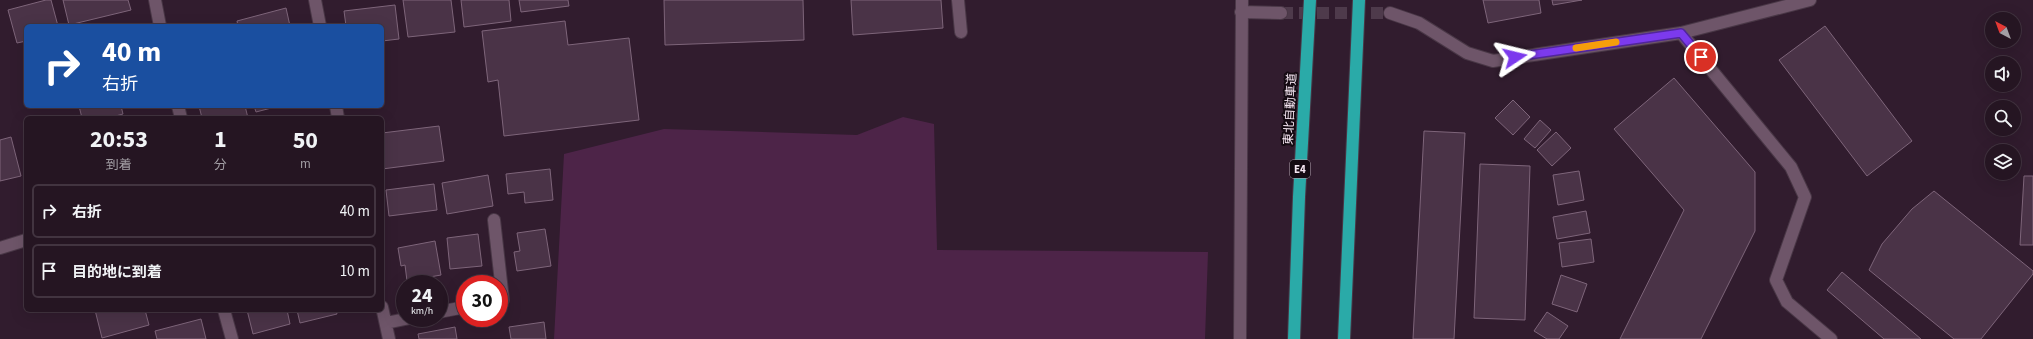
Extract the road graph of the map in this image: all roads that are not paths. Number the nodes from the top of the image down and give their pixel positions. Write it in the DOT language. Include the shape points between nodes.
graph roads {
  1 [pos="155,0"];
  2 [pos="315,0"];
  3 [pos="958,0"];
  4 [pos="1310,0"];
  5 [pos="1359,0"];
  6 [pos="1810,0"];
  7 [pos="1242,6"];
  8 [pos="1281,13"];
  9 [pos="1390,13"];
  10 [pos="160,24"];
  11 [pos="320,24"];
  12 [pos="961,32"];
  13 [pos="1681,33"];
  14 [pos="494,220"];
  15 [pos="24,241"];
  16 [pos="0,248"];
  17 [pos="500,275"];
  18 [pos="225,312"];
  19 [pos="383,312"];
  20 [pos="396,321"];
  21 [pos="386,323"];
  22 [pos="232,339"];
  23 [pos="389,339"];
  24 [pos="1240,339"];
  25 [pos="1294,339"];
  26 [pos="1344,339"];
  27 [pos="1831,339"];
  1 -- 10 [label="street"];
  2 -- 11 [label="street"];
  3 -- 12 [label="street"];
  4 -- 25 [label="highway, 東北自動車道 / E4"];
  5 -- 26 [label="highway"];
  6 -- 13 [label="street"];
  7 -- 8 [label="street"];
  7 -- 24 [label="street"];
  9 -- 13 [label="street" via="1419,23 1467,53 1494,61"];
  13 -- 27 [label="street" via="1791,167 1805,197 1776,280 1787,302"];
  14 -- 17 [label="street"];
  15 -- 16 [label="street"];
  18 -- 22 [label="street"];
  19 -- 21 [label="street"];
  20 -- 21 [label="street"];
  21 -- 23 [label="street"];
}
